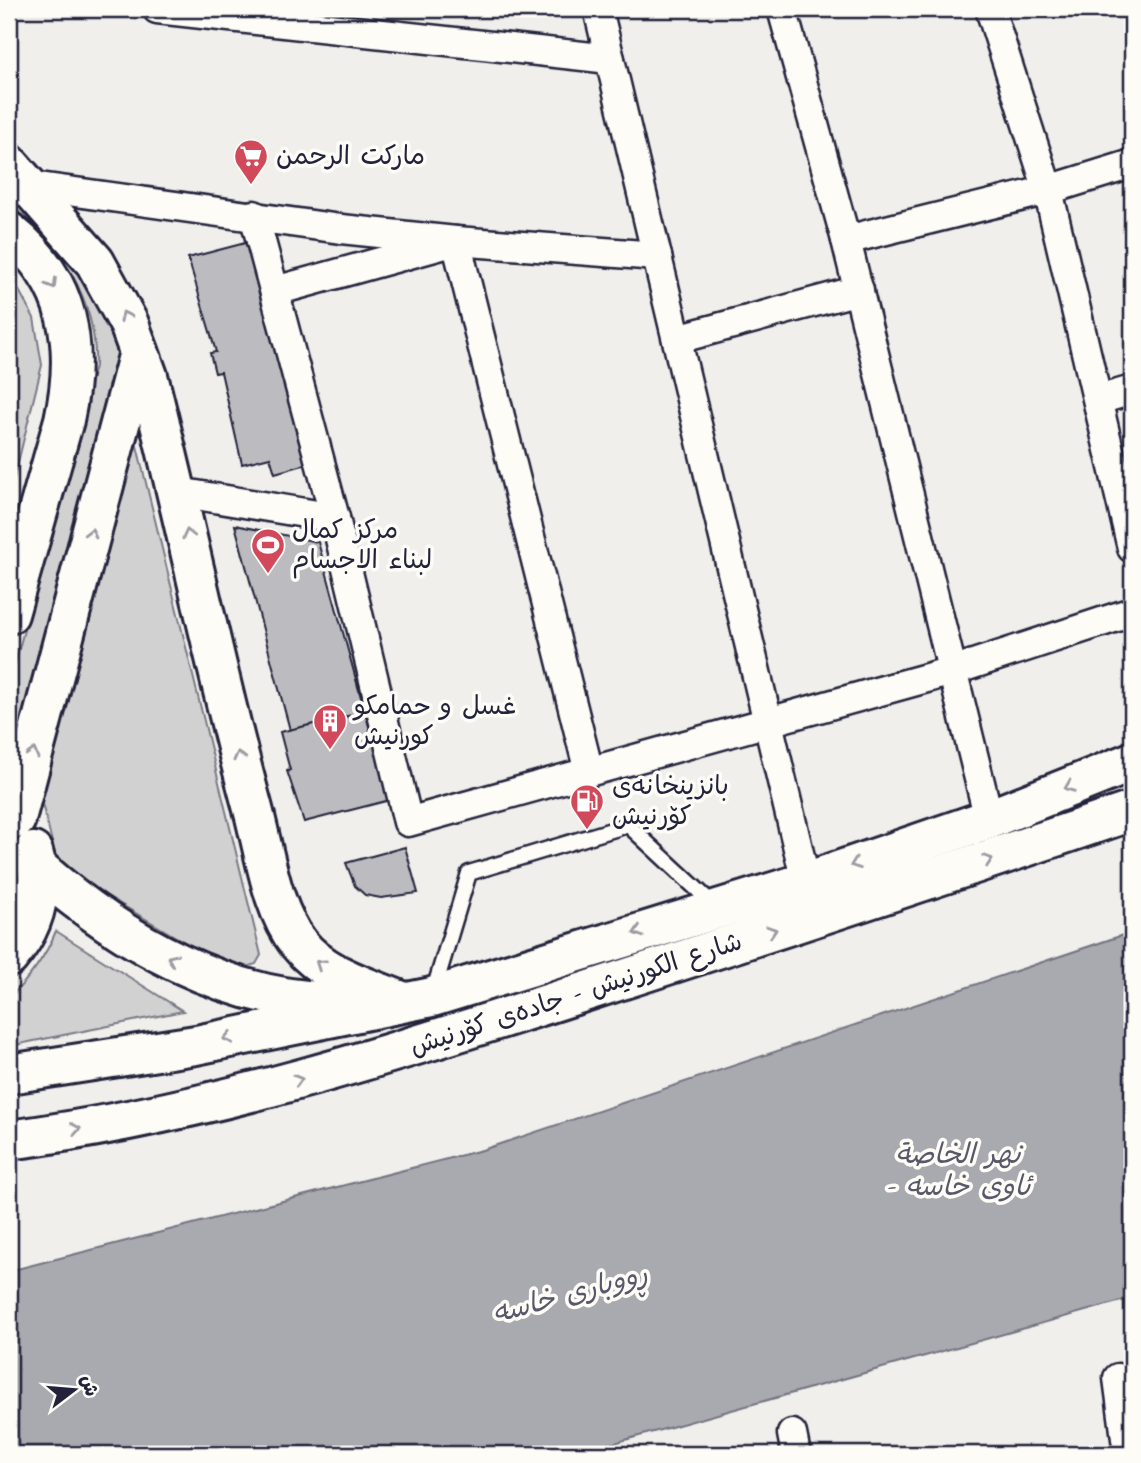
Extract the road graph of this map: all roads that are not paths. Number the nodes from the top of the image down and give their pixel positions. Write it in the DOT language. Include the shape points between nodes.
graph roads {
  1 [pos="157,9"];
  2 [pos="598,9"];
  3 [pos="782,9"];
  4 [pos="990,9"];
  5 [pos="610,59"];
  6 [pos="1132,164"];
  7 [pos="17,175"];
  8 [pos="1048,190"];
  9 [pos="254,215"];
  10 [pos="9,232"];
  11 [pos="846,240"];
  12 [pos="456,241"];
  13 [pos="657,256"];
  14 [pos="859,290"];
  15 [pos="275,291"];
  16 [pos="677,339"];
  17 [pos="139,352"];
  18 [pos="1132,390"];
  19 [pos="1098,400"];
  20 [pos="178,492"];
  21 [pos="335,518"];
  22 [pos="1132,548"];
  23 [pos="1132,612"];
  24 [pos="9,614"];
  25 [pos="953,671"];
  26 [pos="767,723"];
  27 [pos="1132,762"];
  28 [pos="589,772"];
  29 [pos="1132,811"];
  30 [pos="12,816"];
  31 [pos="989,819"];
  32 [pos="38,868"];
  33 [pos="806,882"];
  34 [pos="716,907"];
  35 [pos="9,957"];
  36 [pos="418,999"];
  37 [pos="9,1074"];
  38 [pos="9,1140"];
  39 [pos="1118,1378"];
  40 [pos="1128,1454"];
  1 -- 5 [label="street"];
  2 -- 5 [label="street"];
  3 -- 11 [label="street"];
  4 -- 8 [label="street"];
  5 -- 13 [label="street"];
  6 -- 8 [label="street"];
  7 -- 9 [label="street"];
  17 -- 7 [label="main road, one-way" via="95,262"];
  8 -- 11 [label="street"];
  8 -- 19 [label="street"];
  9 -- 12 [label="street"];
  9 -- 15 [label="street"];
  10 -- 24 [label="main road, one-way" via="34,256 60,297 72,349 64,420"];
  11 -- 14 [label="street"];
  12 -- 13 [label="street"];
  12 -- 15 [label="street"];
  12 -- 28 [label="street"];
  13 -- 16 [label="street"];
  14 -- 16 [label="street"];
  14 -- 25 [label="street"];
  15 -- 21 [label="street"];
  16 -- 26 [label="street"];
  17 -- 20 [label="main road"];
  30 -- 17 [label="main road, one-way"];
  18 -- 19 [label="street"];
  19 -- 22 [label="street"];
  20 -- 21 [label="street"];
  36 -- 20 [label="main road, one-way" via="320,965 289,929 238,754"];
  21 -- 28 [label="street" via="408,822"];
  23 -- 25 [label="street"];
  25 -- 26 [label="street"];
  25 -- 31 [label="street"];
  26 -- 28 [label="street"];
  26 -- 33 [label="street"];
  27 -- 31 [label="main road, شارع الكورنيش - جادەی کۆرنیش, one-way"];
  38 -- 29 [label="main road, شارع الكورنيش - جادەی کۆرنیش, one-way" via="134,1119 351,1065"];
  30 -- 32 [label="main road" via="30,842"];
  31 -- 33 [label="main road, شارع الكورنيش - جادەی کۆرنیش, one-way"];
  32 -- 35 [label="main road" via="34,917"];
  36 -- 32 [label="main road, one-way" via="320,1002 257,992 168,959 77,903"];
  33 -- 34 [label="main road, شارع الكورنيش - جادەی کۆرنیش"];
  34 -- 36 [label="main road, شارع الكورنيش - جادەی کۆرنیش, one-way"];
  34 -- 36 [label="lane" via="628,825 469,873"];
  36 -- 37 [label="main road, شارع الكورنيش - جادەی کۆرنیش, one-way" via="196,1045"];
  39 -- 40 [label="street"];
}
